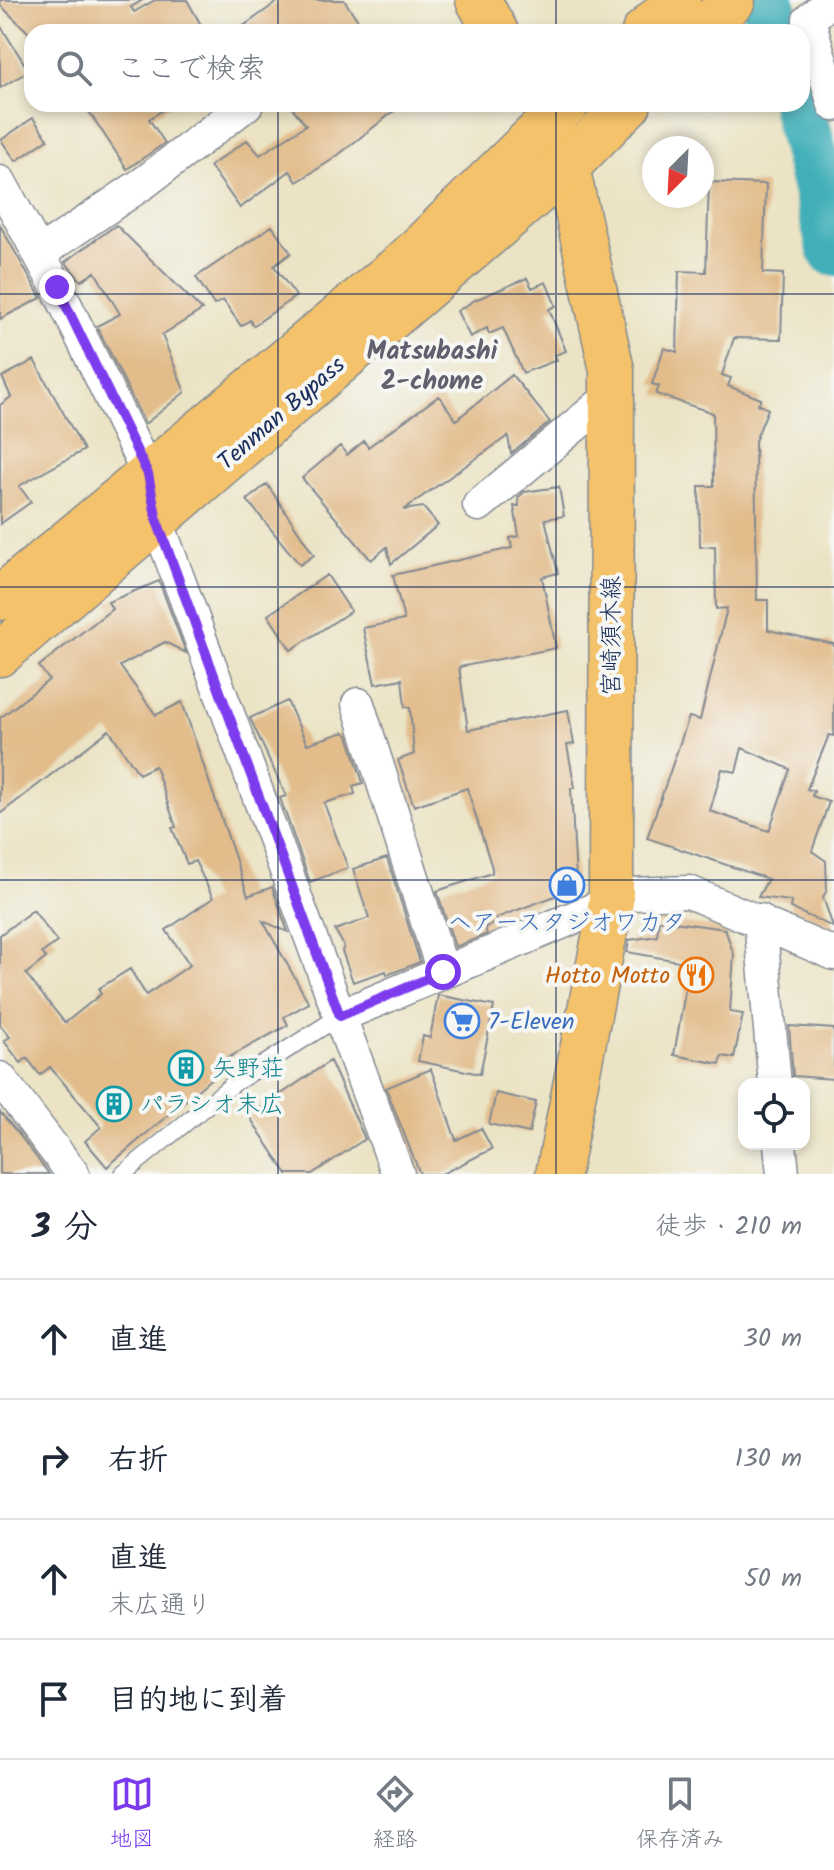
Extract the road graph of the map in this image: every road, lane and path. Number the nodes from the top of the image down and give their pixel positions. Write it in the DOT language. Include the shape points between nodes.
graph roads {
  1 [pos="478,0"];
  2 [pos="678,0"];
  3 [pos="733,0"];
  4 [pos="831,0"];
  5 [pos="492,24"];
  6 [pos="652,24"];
  7 [pos="709,24"];
  8 [pos="834,105"];
  9 [pos="237,112"];
  10 [pos="549,112"];
  11 [pos="552,112"];
  12 [pos="621,112"];
  13 [pos="567,167"];
  14 [pos="0,182"];
  15 [pos="40,253"];
  16 [pos="612,395"];
  17 [pos="148,474"];
  18 [pos="479,505"];
  19 [pos="157,521"];
  20 [pos="0,598"];
  21 [pos="0,654"];
  22 [pos="358,704"];
  23 [pos="611,902"];
  24 [pos="760,920"];
  25 [pos="834,954"];
  26 [pos="443,972"];
  27 [pos="340,1016"];
  28 [pos="0,1078"];
  29 [pos="774,1078"];
  30 [pos="781,1150"];
  31 [pos="73,1174"];
  32 [pos="123,1174"];
  33 [pos="398,1174"];
  34 [pos="558,1174"];
  35 [pos="783,1174"];
  1 -- 5 [label="main road"];
  2 -- 6 [label="main road"];
  3 -- 7 [label="main road"];
  4 -- 8 [label="street" via="809,20"];
  9 -- 15 [label="street"];
  10 -- 17 [label="main road, Tenman Bypass" via="406,261"];
  11 -- 13 [label="main road, 宮崎須木線"];
  12 -- 13 [label="main road, Tenman Bypass"];
  13 -- 16 [label="main road, 宮崎須木線" via="612,370"];
  13 -- 19 [label="main road, Tenman Bypass"];
  14 -- 15 [label="street"];
  15 -- 17 [label="street"];
  16 -- 18 [label="street"];
  16 -- 23 [label="main road, 宮崎須木線"];
  17 -- 19 [label="street"];
  17 -- 20 [label="main road, Tenman Bypass"];
  19 -- 21 [label="main road, Tenman Bypass"];
  19 -- 27 [label="street"];
  22 -- 26 [label="street"];
  23 -- 24 [label="street" via="630,894 689,892"];
  23 -- 26 [label="street"];
  23 -- 34 [label="main road, 宮崎須木線"];
  24 -- 25 [label="street"];
  24 -- 29 [label="street"];
  26 -- 27 [label="street"];
  27 -- 32 [label="lane" via="233,1084"];
  27 -- 33 [label="street"];
  28 -- 31 [label="street"];
  30 -- 35 [label="street"];
}
